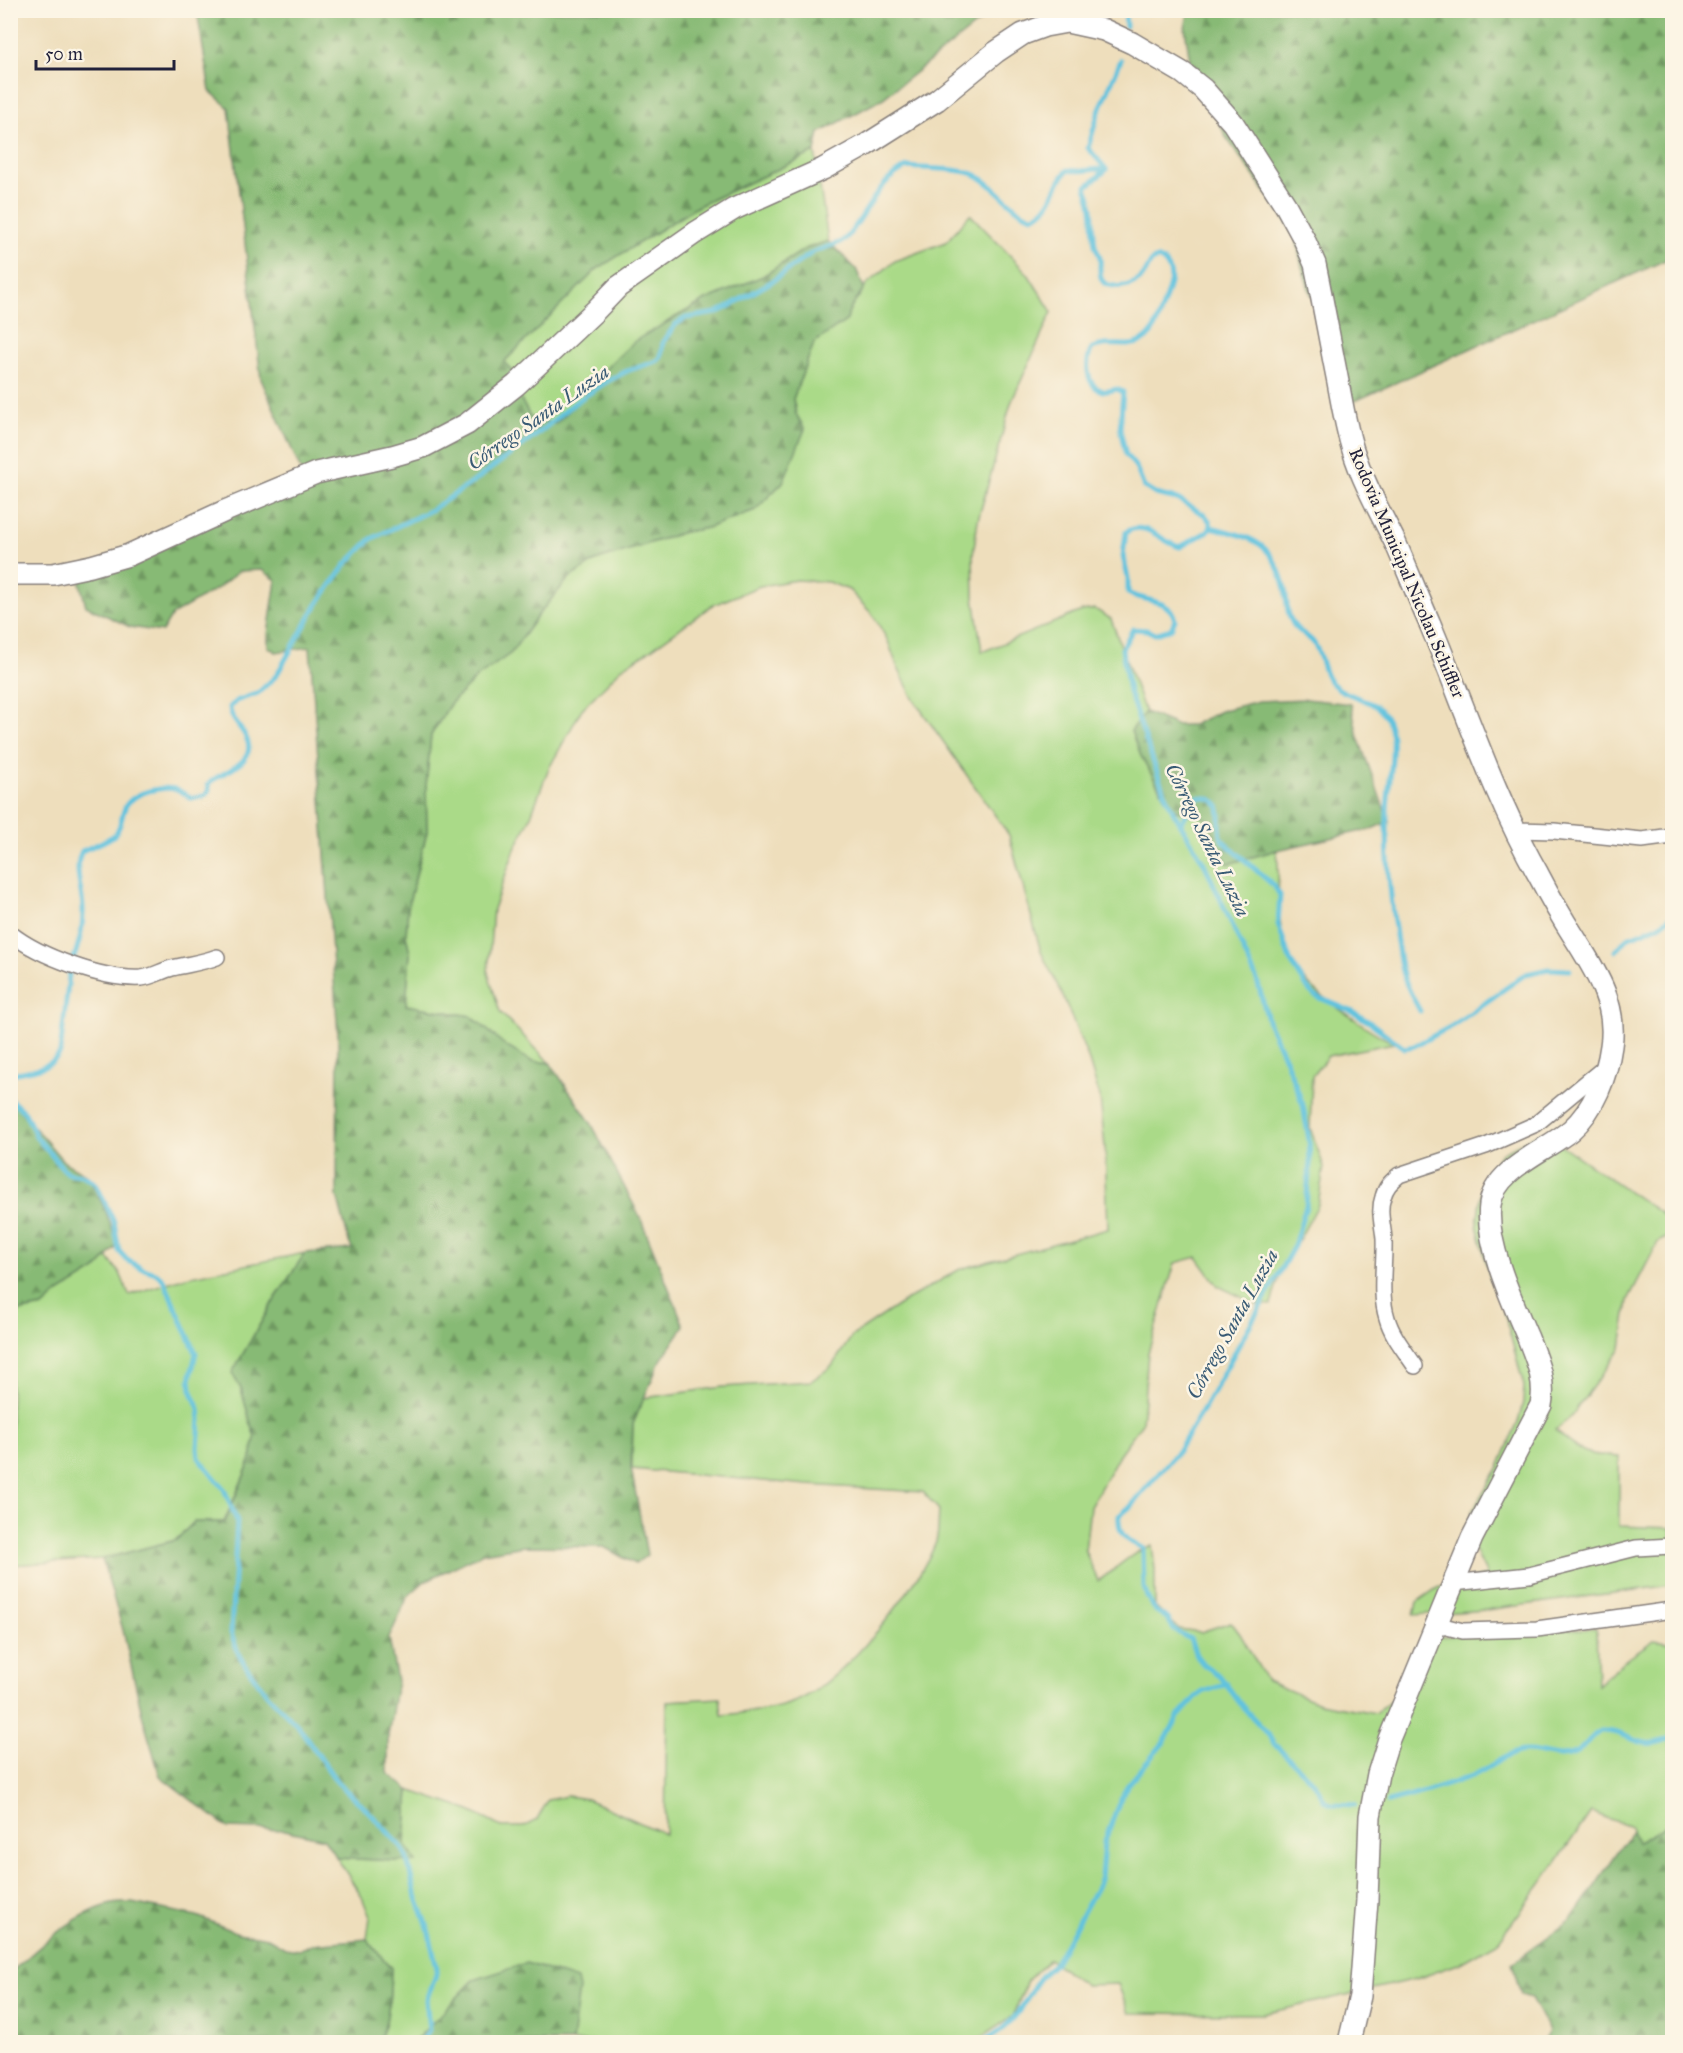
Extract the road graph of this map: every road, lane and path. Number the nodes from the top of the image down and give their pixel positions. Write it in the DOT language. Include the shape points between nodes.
graph roads {
  1 [pos="10,574"];
  2 [pos="1516,830"];
  3 [pos="1672,836"];
  4 [pos="10,933"];
  5 [pos="217,957"];
  6 [pos="1605,1067"];
  7 [pos="1415,1366"];
  8 [pos="1672,1546"];
  9 [pos="1453,1583"];
  10 [pos="1672,1610"];
  11 [pos="1435,1624"];
  12 [pos="1349,2043"];
  1 -- 2 [label="street, Rodovia Municipal Nicolau Schiffler" via="53,574 91,567 129,555 316,473 423,447 467,424 516,385 618,287 695,233 734,209 866,145 937,100 1023,33 1067,22 1085,24 1132,43 1203,89 1233,123 1304,239 1315,264 1353,450"];
  2 -- 3 [label="street" via="1642,840"];
  2 -- 6 [label="street, Rodovia Municipal Nicolau Schiffler" via="1605,992 1612,1044"];
  4 -- 5 [label="street" via="46,956 105,974 149,977"];
  6 -- 7 [label="street" via="1536,1124 1486,1146 1399,1175 1388,1185 1381,1216 1386,1316"];
  6 -- 9 [label="street, Rodovia Municipal Nicolau Schiffler" via="1586,1114 1571,1130 1509,1173 1496,1187 1490,1203 1489,1226 1495,1248 1544,1391 1541,1405"];
  8 -- 9 [label="street" via="1636,1548 1528,1575"];
  9 -- 11 [label="street, Rodovia Municipal Nicolau Schiffler"];
  10 -- 11 [label="street" via="1537,1629 1463,1631"];
  11 -- 12 [label="street, Rodovia Municipal Nicolau Schiffler" via="1378,1774 1370,1816 1360,1996"];
}
